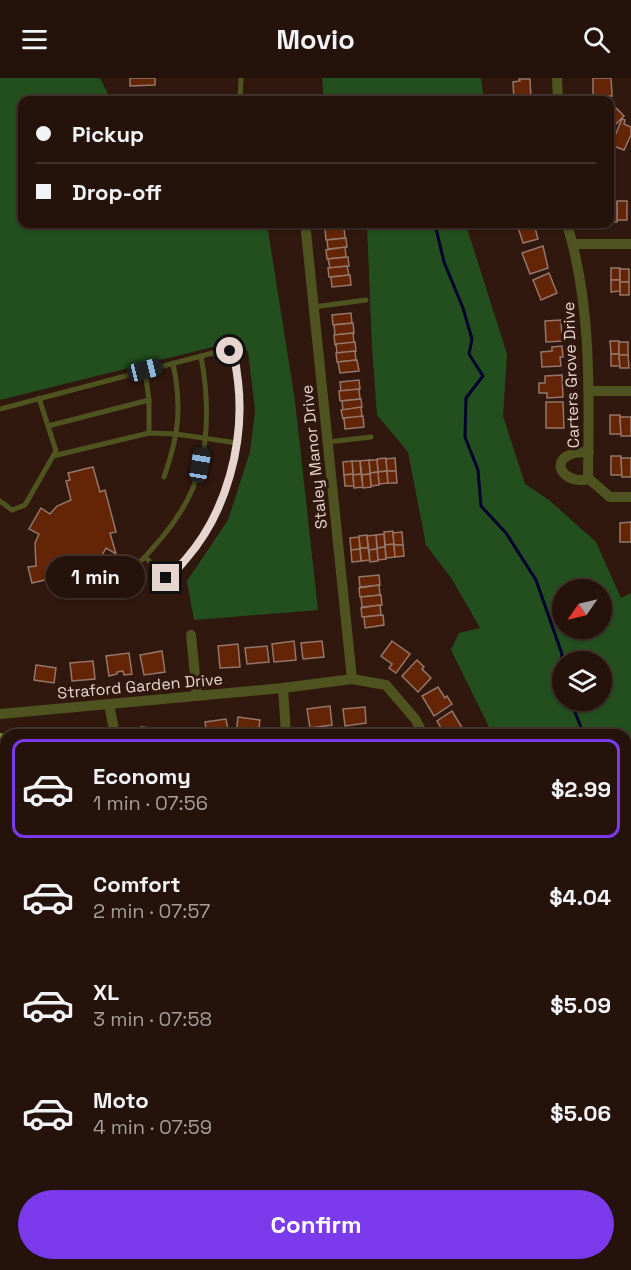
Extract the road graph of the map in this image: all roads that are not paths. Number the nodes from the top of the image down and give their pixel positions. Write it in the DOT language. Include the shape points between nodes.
graph roads {
  1 [pos="242,78"];
  2 [pos="557,78"];
  3 [pos="240,96"];
  4 [pos="558,96"];
  5 [pos="568,228"];
  6 [pos="306,232"];
  7 [pos="573,244"];
  8 [pos="631,244"];
  9 [pos="366,300"];
  10 [pos="313,307"];
  11 [pos="201,356"];
  12 [pos="173,363"];
  13 [pos="145,370"];
  14 [pos="590,391"];
  15 [pos="631,391"];
  16 [pos="39,398"];
  17 [pos="149,400"];
  18 [pos="0,409"];
  19 [pos="48,426"];
  20 [pos="149,433"];
  21 [pos="176,434"];
  22 [pos="371,437"];
  23 [pos="205,438"];
  24 [pos="237,442"];
  25 [pos="328,442"];
  26 [pos="589,452"];
  27 [pos="53,456"];
  28 [pos="164,477"];
  29 [pos="589,479"];
  30 [pos="631,497"];
  31 [pos="0,501"];
  32 [pos="145,557"];
  33 [pos="108,586"];
  34 [pos="191,635"];
  35 [pos="352,679"];
  36 [pos="283,688"];
  37 [pos="197,696"];
  38 [pos="109,704"];
  39 [pos="0,714"];
  40 [pos="114,729"];
  41 [pos="286,729"];
  42 [pos="420,729"];
  1 -- 3 [label="lane"];
  2 -- 4 [label="street"];
  5 -- 7 [label="street, Carters Grove Drive"];
  6 -- 10 [label="street, Staley Manor Drive"];
  7 -- 8 [label="street"];
  7 -- 14 [label="street, Carters Grove Drive" via="586,310"];
  9 -- 10 [label="lane"];
  10 -- 25 [label="street, Staley Manor Drive"];
  11 -- 12 [label="lane"];
  11 -- 23 [label="lane" via="208,411"];
  11 -- 24 [label="lane" via="224,350 234,356 240,399"];
  12 -- 13 [label="lane"];
  12 -- 21 [label="lane" via="179,391"];
  13 -- 16 [label="lane"];
  13 -- 17 [label="lane"];
  14 -- 15 [label="street"];
  14 -- 26 [label="street, Carters Grove Drive"];
  16 -- 18 [label="lane"];
  16 -- 19 [label="lane"];
  17 -- 19 [label="lane"];
  17 -- 20 [label="lane"];
  19 -- 27 [label="lane" via="56,452"];
  20 -- 21 [label="lane"];
  20 -- 27 [label="lane"];
  21 -- 23 [label="lane"];
  21 -- 28 [label="lane"];
  22 -- 25 [label="lane"];
  23 -- 24 [label="lane"];
  23 -- 32 [label="lane" via="192,491 179,516"];
  24 -- 32 [label="lane" via="228,485 197,547 166,578"];
  25 -- 35 [label="street, Staley Manor Drive"];
  26 -- 29 [label="street, Carters Grove Drive"];
  26 -- 29 [label="street" via="571,453 561,465 563,474 571,480"];
  27 -- 31 [label="lane" via="25,505 12,510"];
  29 -- 30 [label="street" via="610,497"];
  32 -- 33 [label="lane"];
  34 -- 37 [label="street"];
  35 -- 36 [label="street, Straford Garden Drive"];
  35 -- 42 [label="street, Straford Garden Drive" via="386,685"];
  36 -- 37 [label="street, Straford Garden Drive"];
  36 -- 41 [label="street"];
  37 -- 38 [label="street, Straford Garden Drive"];
  38 -- 39 [label="street, Straford Garden Drive"];
  38 -- 40 [label="street"];
}
